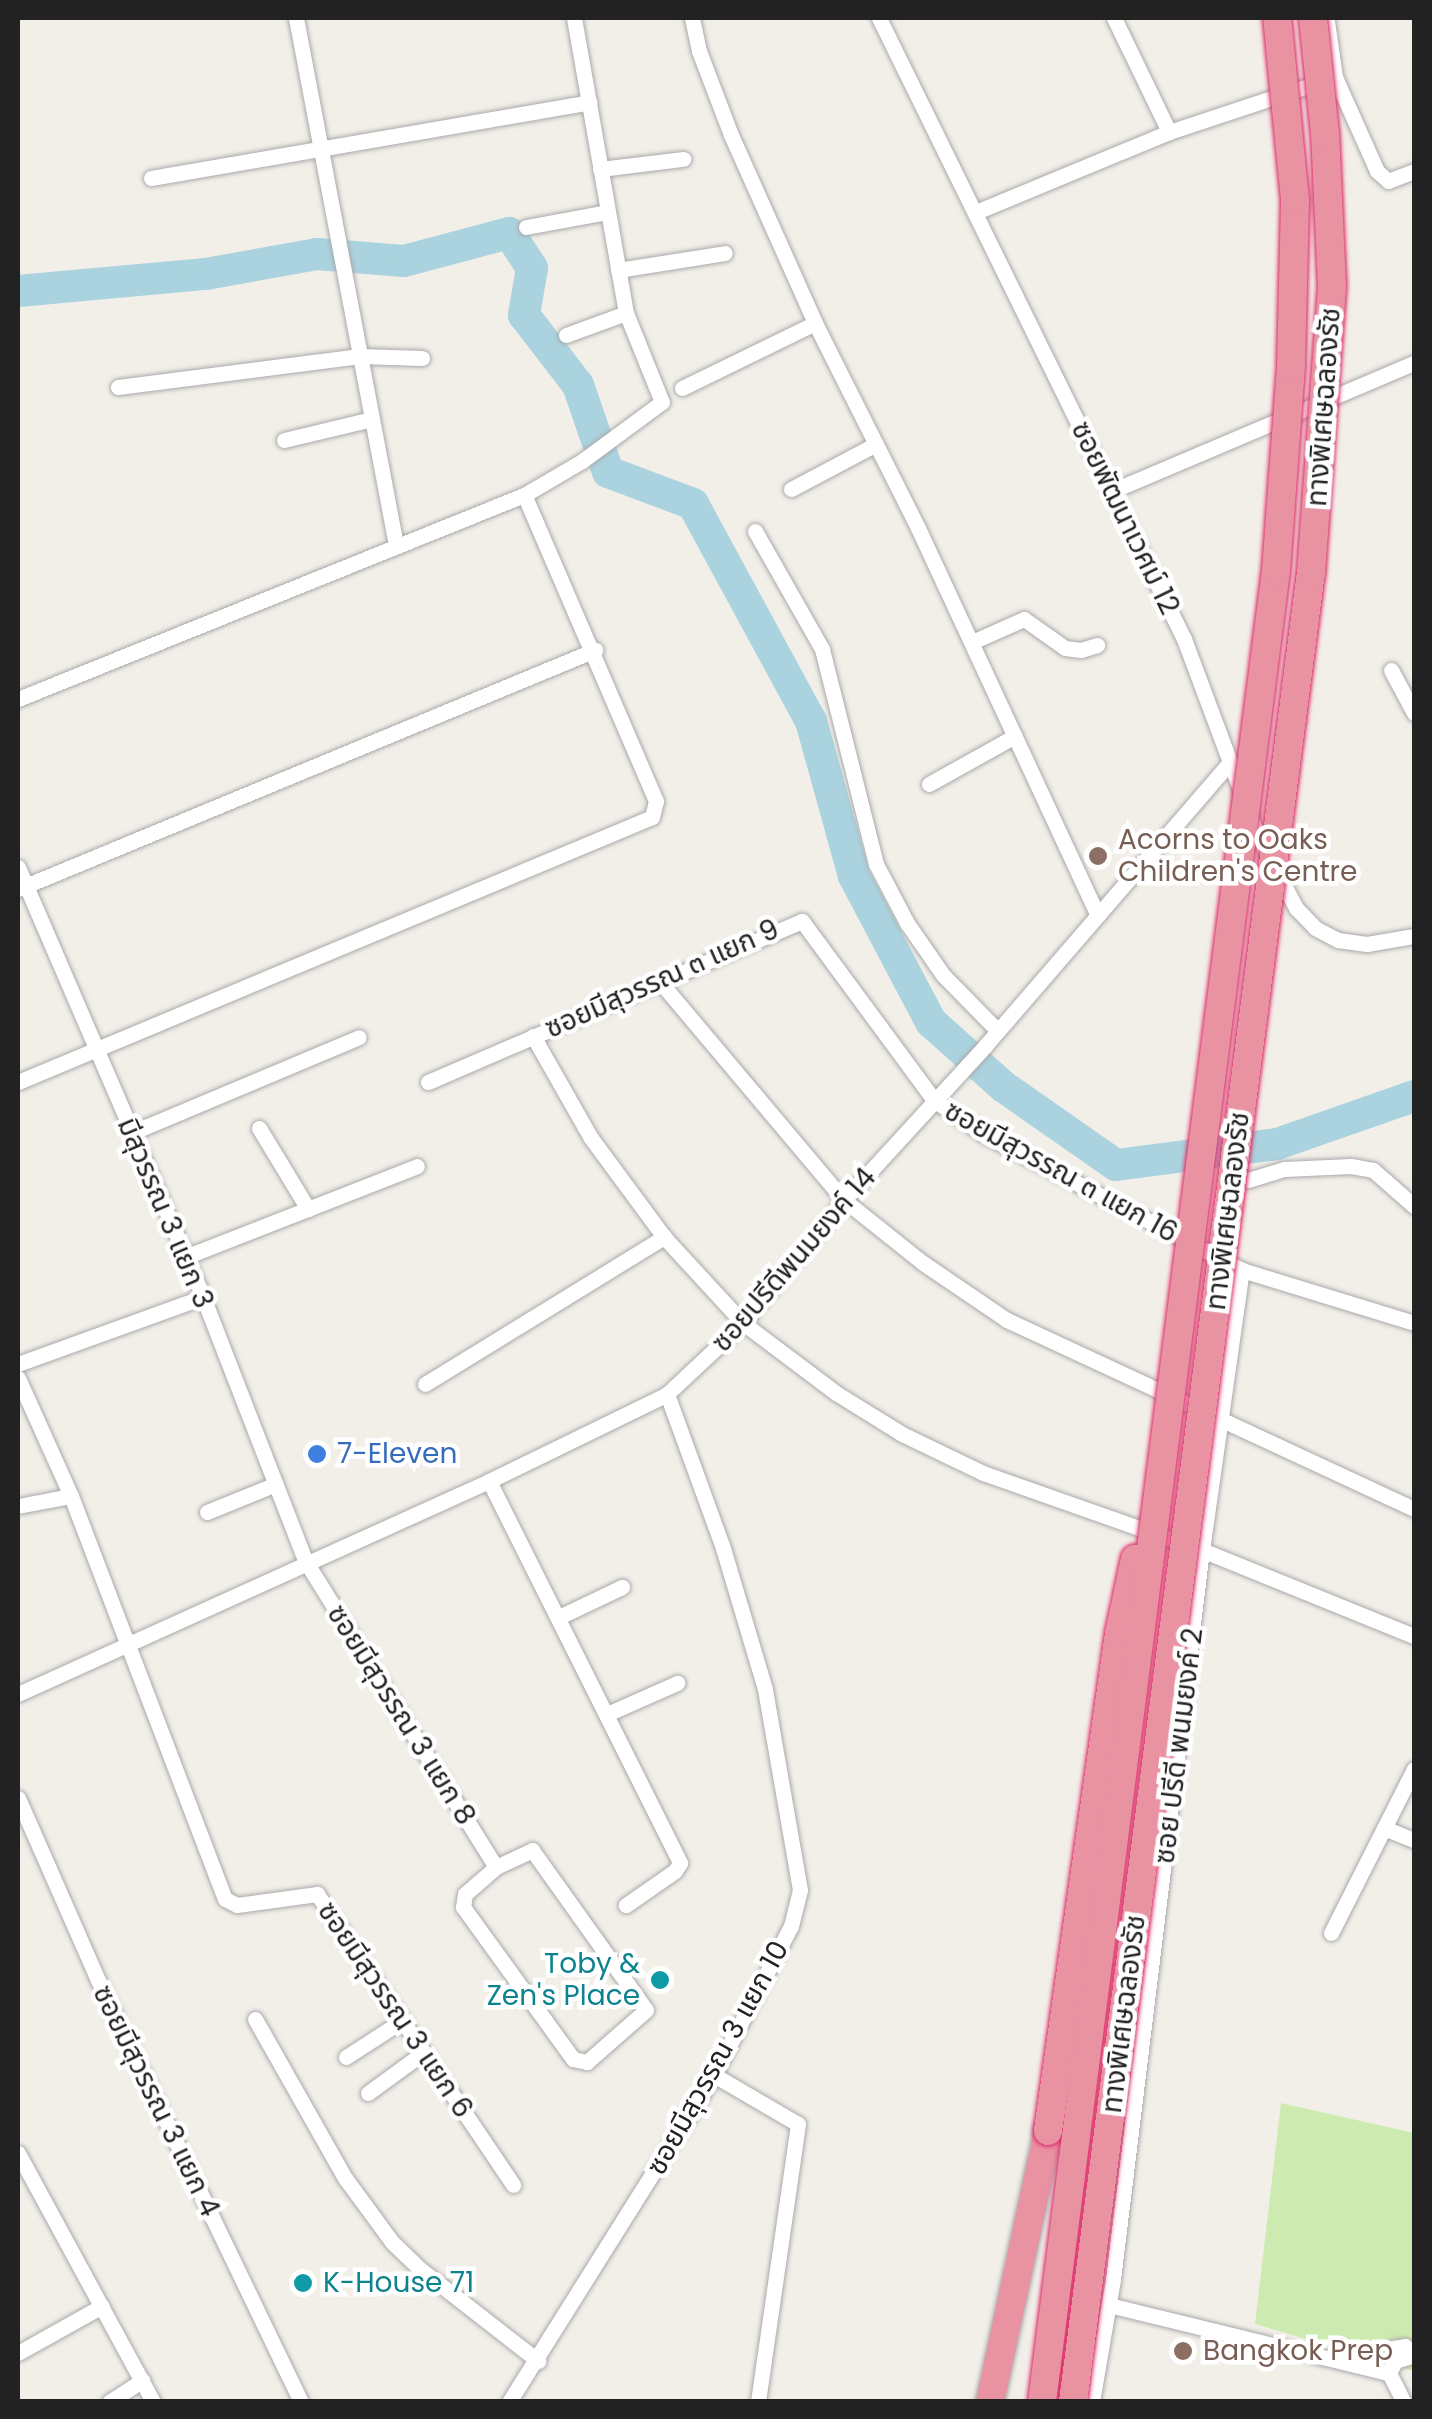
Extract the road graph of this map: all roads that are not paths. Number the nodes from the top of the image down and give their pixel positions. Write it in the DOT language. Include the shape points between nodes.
graph roads {
  1 [pos="296,18"];
  2 [pos="574,18"];
  3 [pos="692,18"];
  4 [pos="880,18"];
  5 [pos="1114,18"];
  6 [pos="1276,18"];
  7 [pos="1313,18"];
  8 [pos="1326,18"];
  9 [pos="1335,77"];
  10 [pos="588,102"];
  11 [pos="1168,132"];
  12 [pos="318,149"];
  13 [pos="683,158"];
  14 [pos="600,170"];
  15 [pos="1414,171"];
  16 [pos="151,178"];
  17 [pos="607,212"];
  18 [pos="976,212"];
  19 [pos="526,228"];
  20 [pos="725,252"];
  21 [pos="618,270"];
  22 [pos="626,313"];
  23 [pos="815,323"];
  24 [pos="566,335"];
  25 [pos="360,356"];
  26 [pos="422,358"];
  27 [pos="1414,363"];
  28 [pos="118,387"];
  29 [pos="682,388"];
  30 [pos="372,418"];
  31 [pos="284,440"];
  32 [pos="876,444"];
  33 [pos="791,489"];
  34 [pos="1112,492"];
  35 [pos="524,495"];
  36 [pos="755,531"];
  37 [pos="396,544"];
  38 [pos="972,642"];
  39 [pos="1098,645"];
  40 [pos="594,650"];
  41 [pos="1391,670"];
  42 [pos="18,700"];
  43 [pos="1414,713"];
  44 [pos="1015,736"];
  45 [pos="1230,762"];
  46 [pos="929,784"];
  47 [pos="18,867"];
  48 [pos="21,887"];
  49 [pos="1098,915"];
  50 [pos="1414,936"];
  51 [pos="661,983"];
  52 [pos="998,1031"];
  53 [pos="534,1036"];
  54 [pos="359,1037"];
  55 [pos="96,1052"];
  56 [pos="18,1082"];
  57 [pos="428,1082"];
  58 [pos="934,1100"];
  59 [pos="259,1128"];
  60 [pos="131,1133"];
  61 [pos="416,1166"];
  62 [pos="1248,1180"];
  63 [pos="844,1200"];
  64 [pos="1414,1206"];
  65 [pos="308,1209"];
  66 [pos="664,1237"];
  67 [pos="185,1257"];
  68 [pos="1242,1270"];
  69 [pos="202,1298"];
  70 [pos="1414,1323"];
  71 [pos="744,1324"];
  72 [pos="18,1364"];
  73 [pos="18,1378"];
  74 [pos="425,1384"];
  75 [pos="1174,1391"];
  76 [pos="667,1394"];
  77 [pos="1223,1420"];
  78 [pos="488,1481"];
  79 [pos="276,1484"];
  80 [pos="71,1496"];
  81 [pos="18,1506"];
  82 [pos="1414,1509"];
  83 [pos="206,1512"];
  84 [pos="1202,1550"];
  85 [pos="306,1562"];
  86 [pos="622,1588"];
  87 [pos="559,1617"];
  88 [pos="1414,1636"];
  89 [pos="128,1641"];
  90 [pos="678,1683"];
  91 [pos="18,1694"];
  92 [pos="608,1714"];
  93 [pos="1414,1768"];
  94 [pos="18,1798"];
  95 [pos="1384,1828"];
  96 [pos="1414,1840"];
  97 [pos="496,1867"];
  98 [pos="626,1905"];
  99 [pos="1331,1933"];
  100 [pos="255,2019"];
  101 [pos="403,2020"];
  102 [pos="424,2052"];
  103 [pos="346,2057"];
  104 [pos="714,2075"];
  105 [pos="368,2093"];
  106 [pos="18,2153"];
  107 [pos="513,2185"];
  108 [pos="1108,2305"];
  109 [pos="102,2306"];
  110 [pos="18,2353"];
  111 [pos="538,2361"];
  112 [pos="142,2380"];
  113 [pos="109,2402"];
  114 [pos="152,2402"];
  115 [pos="300,2402"];
  116 [pos="509,2402"];
  117 [pos="758,2402"];
  118 [pos="990,2402"];
  119 [pos="1042,2402"];
  120 [pos="1073,2402"];
  121 [pos="1092,2402"];
  122 [pos="1404,2402"];
  1 -- 12 [label="street"];
  2 -- 10 [label="street"];
  3 -- 23 [label="street" via="731,135"];
  4 -- 18 [label="street, ซอยพัฒนาเวศม์ 12"];
  5 -- 11 [label="street"];
  6 -- 75 [label="highway, ทางพิเศษฉลองรัช, bridge" via="1295,200 1286,453"];
  7 -- 120 [label="highway, ทางพิเศษฉลองรัช, bridge" via="1332,286 1311,574"];
  8 -- 9 [label="street"];
  9 -- 11 [label="street"];
  9 -- 15 [label="street" via="1382,177 1388,181"];
  10 -- 12 [label="street"];
  10 -- 14 [label="street"];
  11 -- 18 [label="street"];
  12 -- 16 [label="street"];
  12 -- 25 [label="street"];
  13 -- 14 [label="street"];
  14 -- 17 [label="street"];
  17 -- 19 [label="street"];
  17 -- 21 [label="street"];
  18 -- 34 [label="street, ซอยพัฒนาเวศม์ 12"];
  20 -- 21 [label="street"];
  21 -- 22 [label="street"];
  22 -- 24 [label="street"];
  22 -- 35 [label="street" via="662,402"];
  23 -- 29 [label="street"];
  23 -- 32 [label="street"];
  25 -- 26 [label="street"];
  25 -- 28 [label="street"];
  25 -- 30 [label="street"];
  27 -- 34 [label="street"];
  30 -- 31 [label="street"];
  30 -- 37 [label="street"];
  32 -- 33 [label="street"];
  32 -- 38 [label="street"];
  34 -- 45 [label="street, ซอยพัฒนาเวศม์ 12" via="1184,639"];
  35 -- 37 [label="street"];
  35 -- 40 [label="street"];
  36 -- 52 [label="street" via="822,648 876,864 943,975"];
  37 -- 42 [label="street"];
  38 -- 39 [label="street" via="1024,619 1065,648"];
  38 -- 44 [label="street"];
  40 -- 48 [label="street"];
  40 -- 55 [label="street" via="656,801 646,823"];
  41 -- 43 [label="street"];
  44 -- 46 [label="street"];
  44 -- 49 [label="street"];
  45 -- 49 [label="street, ซอยปรีดีพนมยงค์ 14"];
  45 -- 50 [label="street, ซอยพัฒนาเวศม์ 12" via="1256,834 1314,928 1366,944"];
  47 -- 48 [label="street, มีสุวรรณ 3 แยก 3"];
  48 -- 55 [label="street, มีสุวรรณ 3 แยก 3"];
  49 -- 52 [label="street, ซอยปรีดีพนมยงค์ 14"];
  51 -- 53 [label="street, ซอยมีสุวรรณ ๓ แยก 9"];
  51 -- 58 [label="street, ซอยมีสุวรรณ ๓ แยก 9" via="802,921"];
  51 -- 63 [label="street"];
  52 -- 58 [label="street, ซอยปรีดีพนมยงค์ 14"];
  53 -- 57 [label="street, ซอยมีสุวรรณ ๓ แยก 9"];
  53 -- 66 [label="street" via="591,1138"];
  54 -- 60 [label="street"];
  55 -- 56 [label="street"];
  55 -- 60 [label="street, มีสุวรรณ 3 แยก 3"];
  58 -- 63 [label="street, ซอยปรีดีพนมยงค์ 14"];
  58 -- 68 [label="street, ซอยมีสุวรรณ ๓ แยก 16" via="1050,1172"];
  59 -- 65 [label="street"];
  60 -- 67 [label="street, มีสุวรรณ 3 แยก 3"];
  61 -- 65 [label="street"];
  62 -- 64 [label="street" via="1284,1169 1351,1166 1372,1170"];
  63 -- 71 [label="street, ซอยปรีดีพนมยงค์ 14"];
  63 -- 77 [label="street" via="1007,1320"];
  65 -- 67 [label="street"];
  66 -- 71 [label="street"];
  66 -- 74 [label="street"];
  67 -- 69 [label="street, มีสุวรรณ 3 แยก 3"];
  68 -- 70 [label="street, ซอยมีสุวรรณ ๓ แยก 16"];
  68 -- 77 [label="street, ซอย ปรีดี พนมยงค์ 2"];
  69 -- 72 [label="street"];
  69 -- 79 [label="street, มีสุวรรณ 3 แยก 3"];
  71 -- 76 [label="street, ซอยปรีดีพนมยงค์ 14"];
  71 -- 84 [label="street" via="836,1393 983,1474"];
  73 -- 80 [label="street"];
  75 -- 118 [label="highway, bridge" via="1118,1634 1048,2131"];
  75 -- 119 [label="highway, ทางพิเศษฉลองรัช, bridge"];
  76 -- 78 [label="street, ซอยปรีดีพนมยงค์ 14"];
  76 -- 104 [label="street, ซอยมีสุวรรณ 3 แยก 10" via="765,1690 800,1890 791,1926"];
  77 -- 82 [label="street"];
  77 -- 84 [label="street, ซอย ปรีดี พนมยงค์ 2"];
  78 -- 85 [label="street, ซอยปรีดีพนมยงค์ 14"];
  78 -- 87 [label="street"];
  79 -- 83 [label="street"];
  79 -- 85 [label="street, มีสุวรรณ 3 แยก 3"];
  80 -- 81 [label="street"];
  80 -- 89 [label="street"];
  84 -- 88 [label="street"];
  84 -- 108 [label="street, ซอย ปรีดี พนมยงค์ 2"];
  85 -- 89 [label="street, ซอยปรีดีพนมยงค์ 14"];
  85 -- 97 [label="street, ซอยมีสุวรรณ 3 แยก 8"];
  86 -- 87 [label="street"];
  87 -- 92 [label="street"];
  89 -- 91 [label="street, ซอยปรีดีพนมยงค์ 14"];
  89 -- 101 [label="street, ซอยมีสุวรรณ 3 แยก 6" via="224,1899 237,1906 317,1894"];
  90 -- 92 [label="street"];
  92 -- 98 [label="street" via="680,1863"];
  93 -- 95 [label="street"];
  94 -- 115 [label="street, ซอยมีสุวรรณ 3 แยก 4"];
  95 -- 96 [label="street"];
  95 -- 99 [label="street"];
  97 -- 97 [label="street" via="532,1850 644,2006 642,2017 586,2062 573,2059 464,1907 465,1894"];
  100 -- 111 [label="street" via="345,2178 392,2242"];
  101 -- 102 [label="street, ซอยมีสุวรรณ 3 แยก 6"];
  101 -- 103 [label="street"];
  102 -- 105 [label="street"];
  102 -- 107 [label="street, ซอยมีสุวรรณ 3 แยก 6"];
  104 -- 111 [label="street, ซอยมีสุวรรณ 3 แยก 10"];
  104 -- 117 [label="street" via="798,2124"];
  106 -- 109 [label="street"];
  108 -- 121 [label="street, ซอย ปรีดี พนมยงค์ 2"];
  108 -- 122 [label="street" via="1392,2367"];
  109 -- 110 [label="street"];
  109 -- 112 [label="street"];
  111 -- 116 [label="street, ซอยมีสุวรรณ 3 แยก 10"];
  112 -- 113 [label="street"];
  112 -- 114 [label="street"];
}
